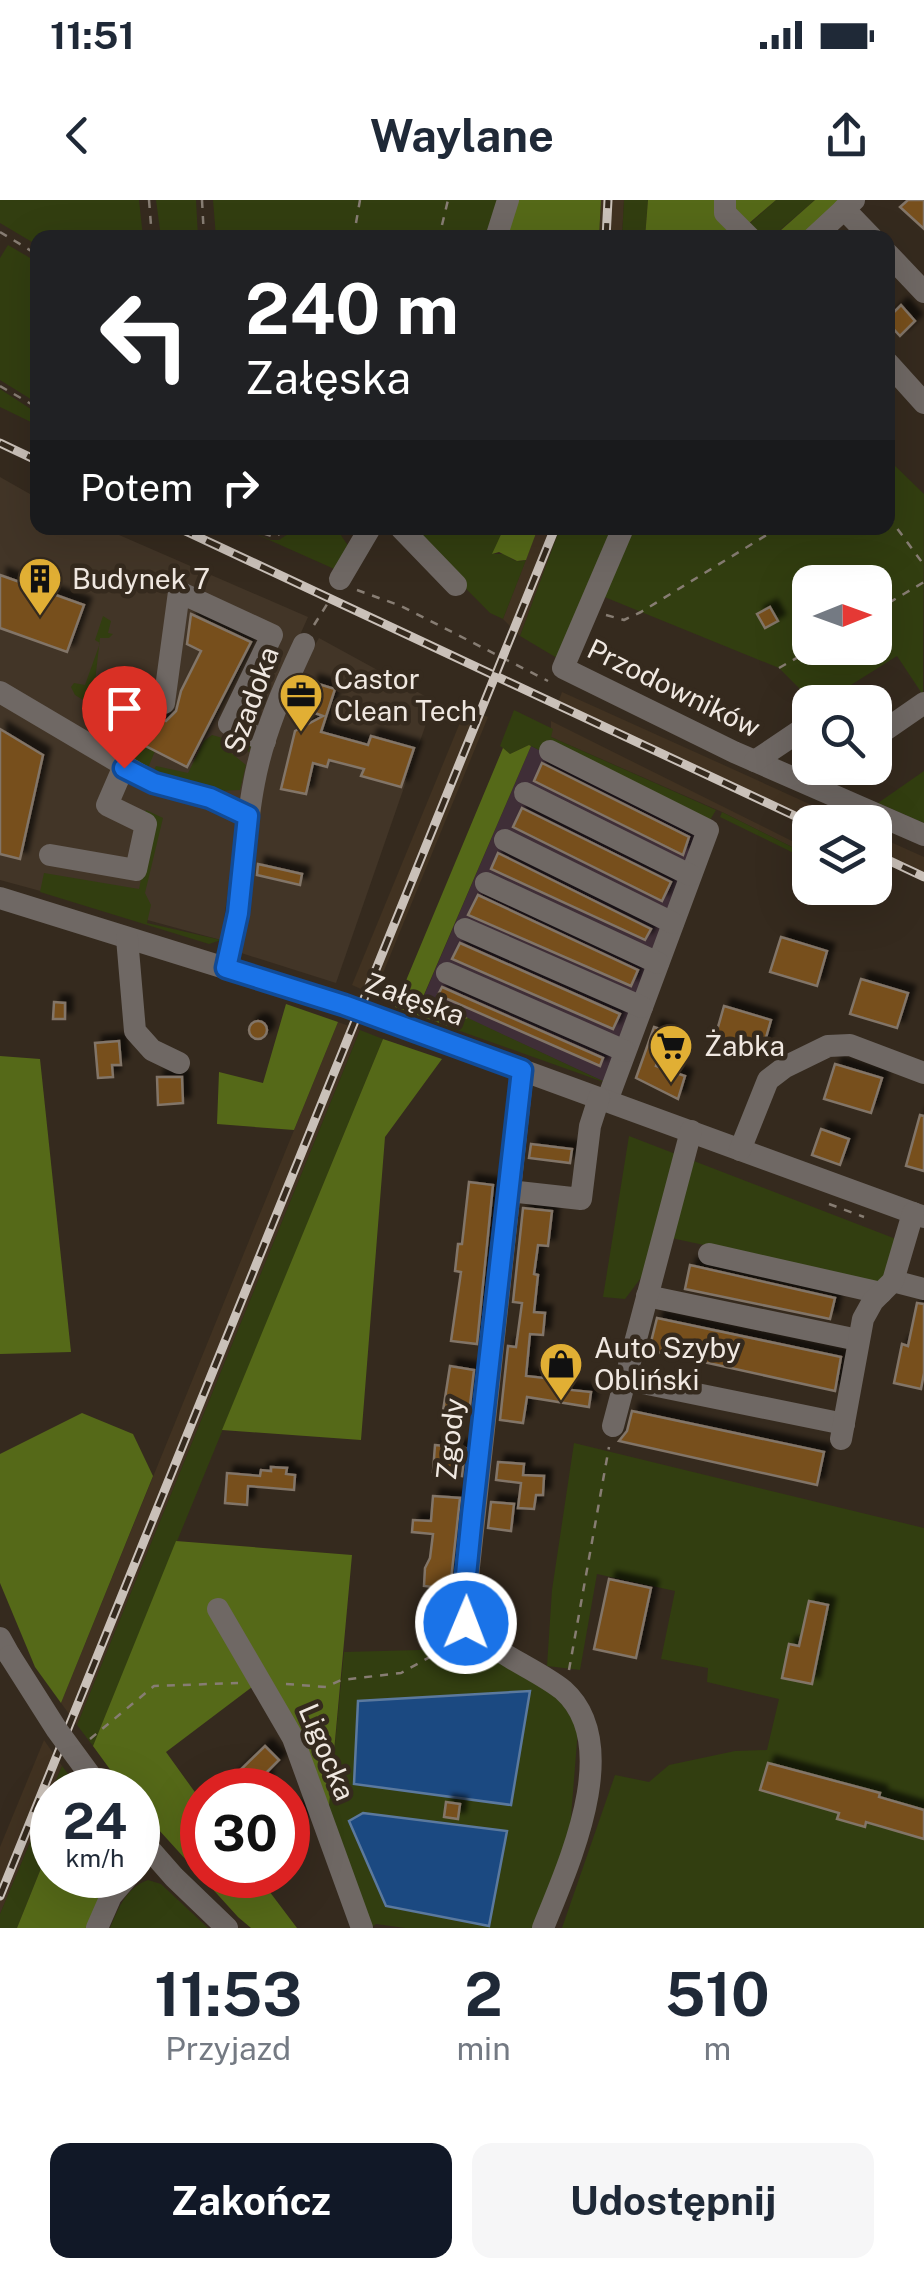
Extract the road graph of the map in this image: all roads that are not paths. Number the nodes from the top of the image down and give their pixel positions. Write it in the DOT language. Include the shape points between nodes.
graph roads {
  1 [pos="508,200"];
  2 [pos="725,200"];
  3 [pos="849,204"];
  4 [pos="499,230"];
  5 [pos="742,230"];
  6 [pos="821,230"];
  7 [pos="867,230"];
  8 [pos="895,261"];
  9 [pos="924,292"];
  10 [pos="895,371"];
  11 [pos="924,403"];
  12 [pos="366,535"];
  13 [pos="407,535"];
  14 [pos="620,535"];
  15 [pos="339,582"];
  16 [pos="456,584"];
  17 [pos="304,644"];
  18 [pos="0,692"];
  19 [pos="164,703"];
  20 [pos="924,703"];
  21 [pos="892,725"];
  22 [pos="792,736"];
  23 [pos="265,741"];
  24 [pos="550,751"];
  25 [pos="755,762"];
  26 [pos="124,768"];
  27 [pos="524,793"];
  28 [pos="250,807"];
  29 [pos="924,834"];
  30 [pos="505,840"];
  31 [pos="50,855"];
  32 [pos="690,875"];
  33 [pos="486,884"];
  34 [pos="0,898"];
  35 [pos="672,923"];
  36 [pos="466,929"];
  37 [pos="127,938"];
  38 [pos="658,962"];
  39 [pos="226,968"];
  40 [pos="447,973"];
  41 [pos="642,1007"];
  42 [pos="625,1051"];
  43 [pos="179,1064"];
  44 [pos="522,1070"];
  45 [pos="924,1073"];
  46 [pos="603,1099"];
  47 [pos="691,1131"];
  48 [pos="740,1150"];
  49 [pos="509,1191"];
  50 [pos="918,1215"];
  51 [pos="708,1254"];
  52 [pos="887,1287"];
  53 [pos="924,1289"];
  54 [pos="648,1296"];
  55 [pos="858,1340"];
  56 [pos="623,1380"];
  57 [pos="613,1426"];
  58 [pos="218,1609"];
  59 [pos="5,1647"];
  60 [pos="85,1768"];
  61 [pos="160,1867"];
  62 [pos="109,1898"];
  63 [pos="97,1928"];
  64 [pos="227,1928"];
  65 [pos="362,1928"];
  66 [pos="543,1928"];
  1 -- 4 [label="street"];
  2 -- 5 [label="street" via="725,214"];
  3 -- 6 [label="street"];
  3 -- 7 [label="street"];
  8 -- 9 [label="street"];
  10 -- 11 [label="street"];
  12 -- 15 [label="street"];
  13 -- 16 [label="street"];
  14 -- 25 [label="street, Przodowników" via="570,671"];
  17 -- 23 [label="street, Szadoka"];
  18 -- 26 [label="street"];
  19 -- 23 [label="street" via="179,592 272,635 228,724"];
  20 -- 21 [label="street"];
  22 -- 25 [label="street"];
  23 -- 28 [label="street, Szadoka"];
  24 -- 32 [label="street" via="708,830"];
  25 -- 29 [label="street, Przodowników"];
  26 -- 28 [label="street" via="169,789"];
  26 -- 31 [label="street" via="107,805 146,824 136,870"];
  27 -- 32 [label="street"];
  28 -- 39 [label="street, Szadoka"];
  30 -- 35 [label="street"];
  32 -- 35 [label="street"];
  33 -- 38 [label="street"];
  34 -- 37 [label="street, Załęska"];
  35 -- 38 [label="street"];
  36 -- 41 [label="street"];
  37 -- 39 [label="street, Załęska"];
  37 -- 43 [label="street" via="135,1031"];
  38 -- 41 [label="street"];
  39 -- 44 [label="street, Załęska"];
  40 -- 42 [label="street"];
  41 -- 42 [label="street"];
  42 -- 46 [label="street"];
  44 -- 46 [label="street, Załęska"];
  44 -- 49 [label="street, Zgody"];
  45 -- 48 [label="street" via="850,1044 828,1046 768,1080"];
  46 -- 47 [label="street, Załęska"];
  46 -- 49 [label="street" via="590,1126 581,1198"];
  47 -- 48 [label="street, Załęska"];
  47 -- 54 [label="street"];
  48 -- 50 [label="street, Załęska"];
  49 -- 66 [label="street, Zgody" via="464,1613 482,1643 565,1692 588,1740 588,1801"];
  50 -- 52 [label="street, Załęska"];
  51 -- 52 [label="street"];
  52 -- 53 [label="street"];
  52 -- 55 [label="street, Załęska" via="863,1319"];
  54 -- 55 [label="street"];
  54 -- 56 [label="street"];
  55 -- 56 [label="street, Załęska" via="842,1431"];
  56 -- 57 [label="street"];
  58 -- 65 [label="street, Ligocka" via="293,1738"];
  59 -- 60 [label="street, bridge"];
  61 -- 64 [label="street"];
  62 -- 63 [label="street"];
}
